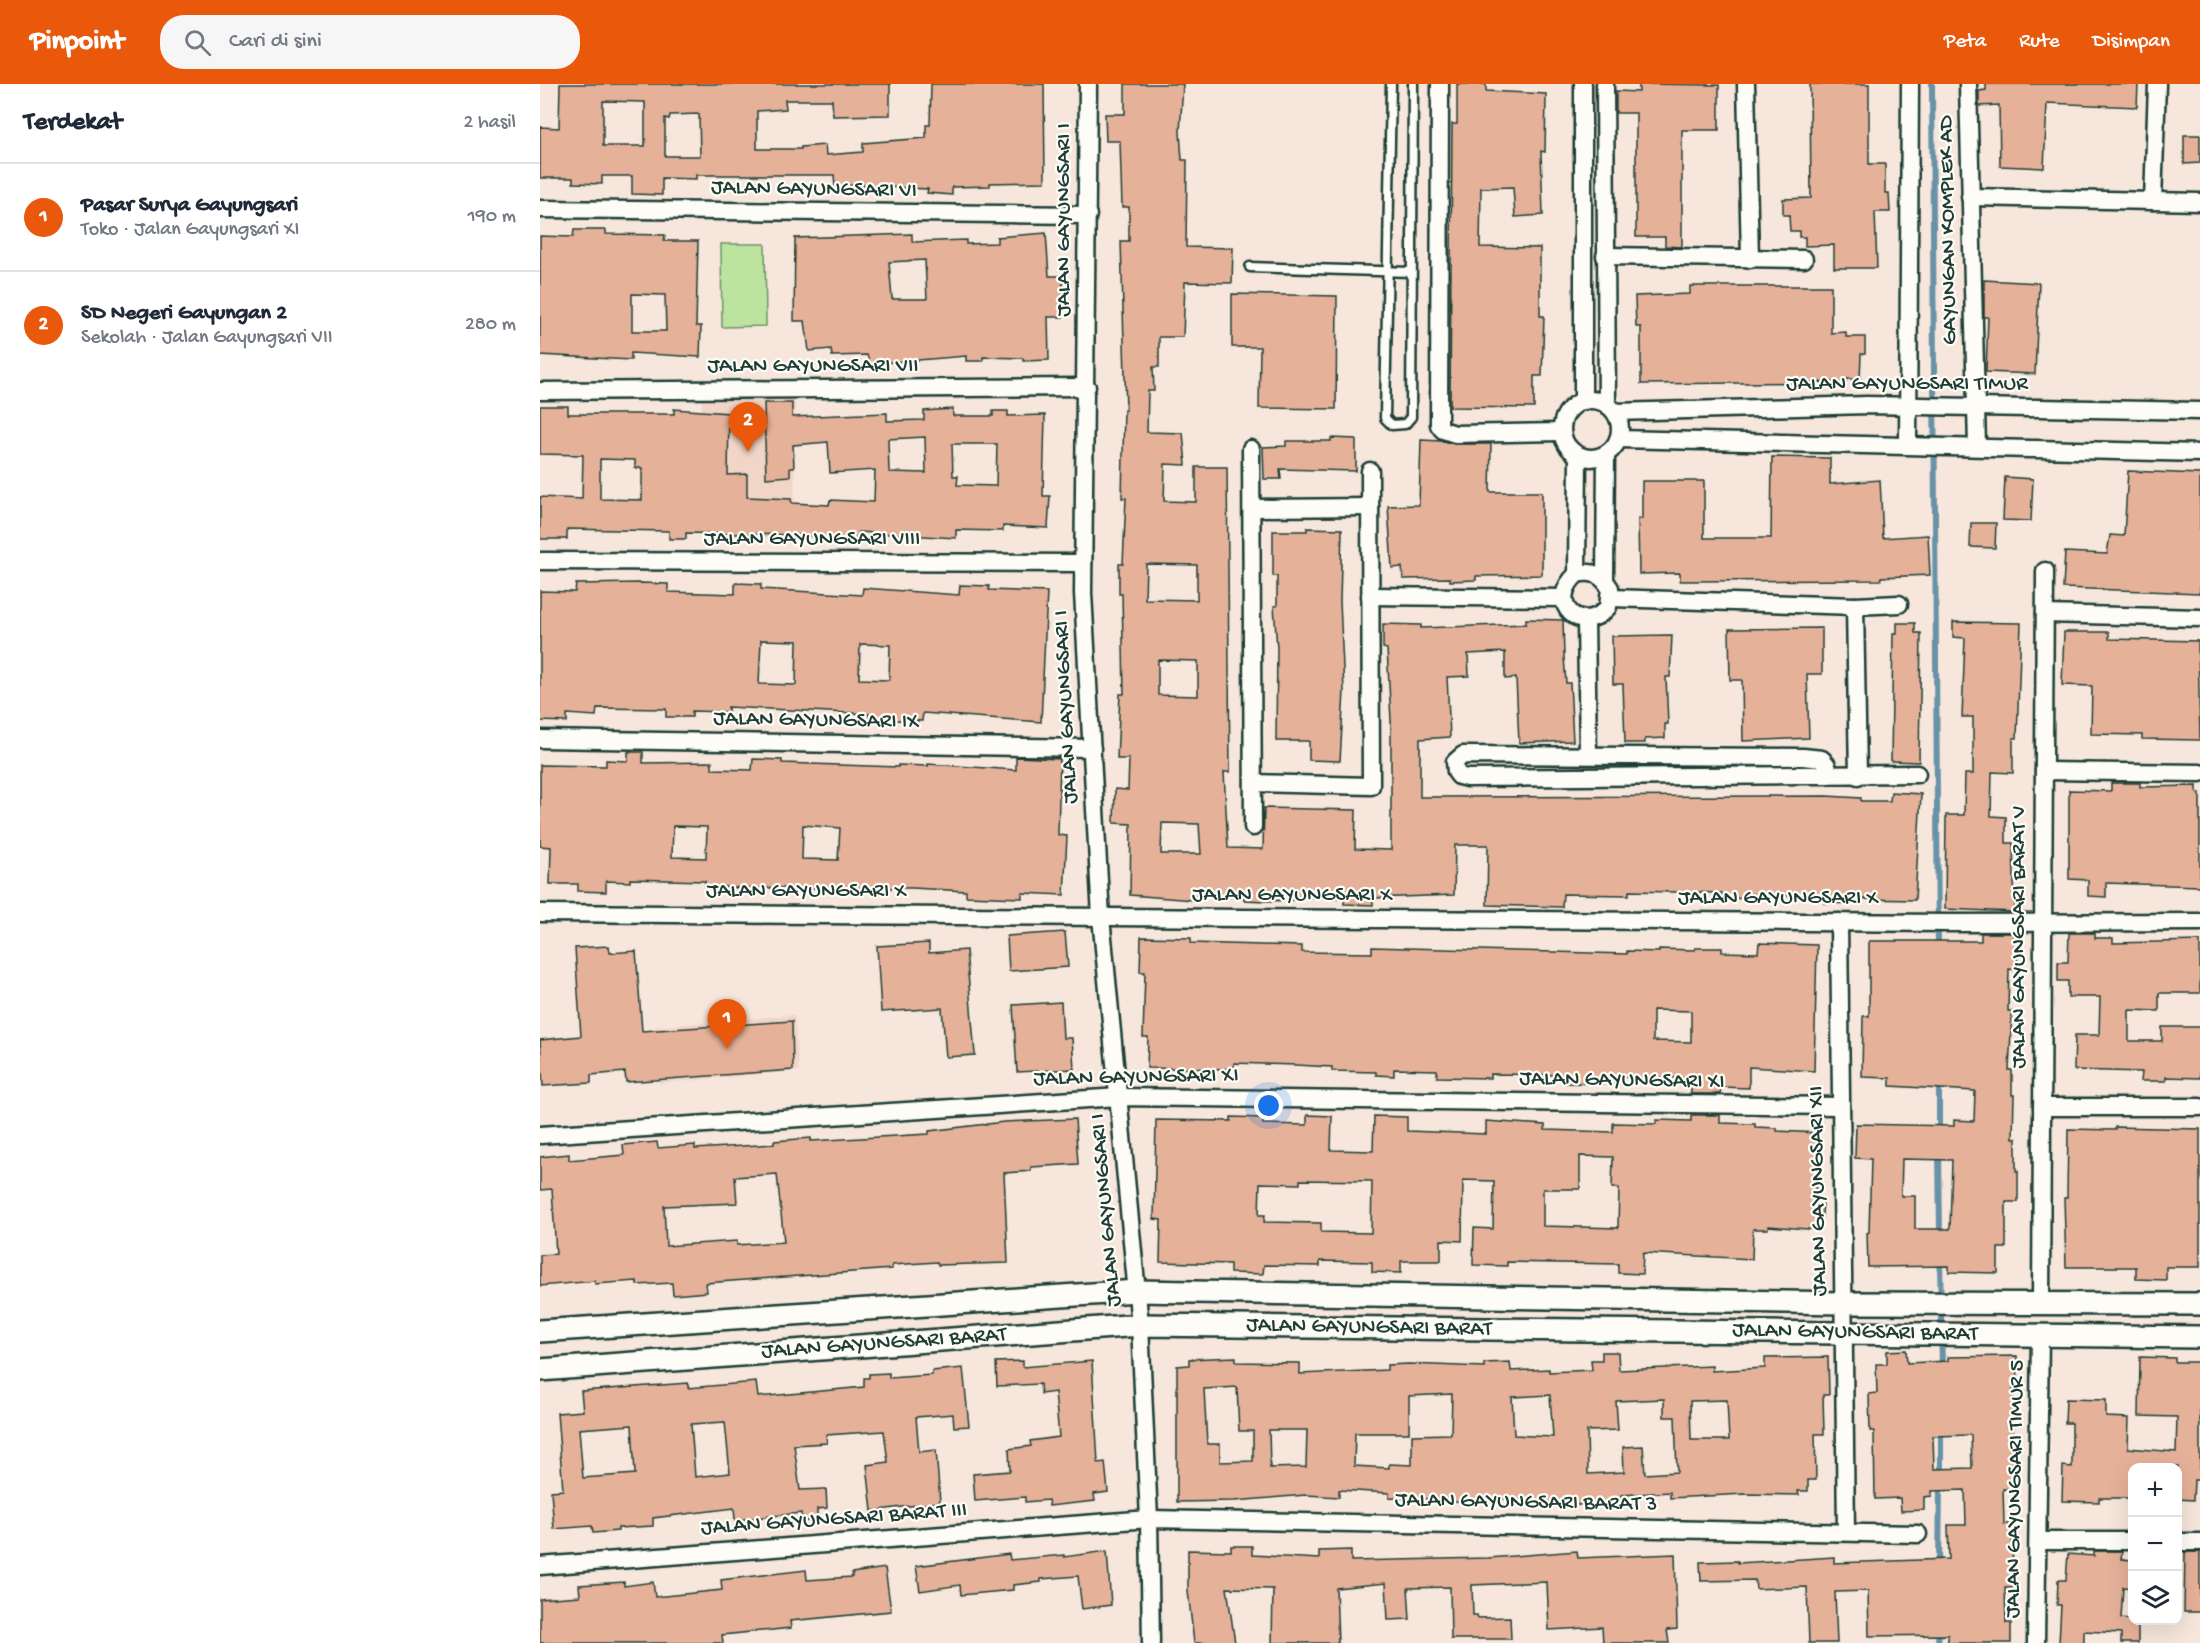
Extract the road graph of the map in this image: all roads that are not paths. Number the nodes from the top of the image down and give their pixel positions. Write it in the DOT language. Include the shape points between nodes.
graph roads {
  1 [pos="1088,84"];
  2 [pos="1391,84"];
  3 [pos="1413,84"];
  4 [pos="1440,84"];
  5 [pos="1583,84"];
  6 [pos="1605,84"];
  7 [pos="1746,84"];
  8 [pos="1910,84"];
  9 [pos="1968,84"];
  10 [pos="2157,84"];
  11 [pos="1970,197"];
  12 [pos="2153,201"];
  13 [pos="2200,202"];
  14 [pos="540,209"];
  15 [pos="1088,215"];
  16 [pos="1605,256"];
  17 [pos="1750,259"];
  18 [pos="1804,259"];
  19 [pos="1250,267"];
  20 [pos="1388,271"];
  21 [pos="1411,272"];
  22 [pos="1087,387"];
  23 [pos="540,391"];
  24 [pos="1583,401"];
  25 [pos="1916,406"];
  26 [pos="1968,406"];
  27 [pos="1611,409"];
  28 [pos="2200,411"];
  29 [pos="1562,432"];
  30 [pos="1618,439"];
  31 [pos="1914,445"];
  32 [pos="1968,446"];
  33 [pos="1251,449"];
  34 [pos="2200,453"];
  35 [pos="1606,454"];
  36 [pos="1578,455"];
  37 [pos="1370,471"];
  38 [pos="1370,507"];
  39 [pos="1251,508"];
  40 [pos="540,561"];
  41 [pos="1083,563"];
  42 [pos="2045,571"];
  43 [pos="1577,574"];
  44 [pos="1605,580"];
  45 [pos="1370,597"];
  46 [pos="1563,598"];
  47 [pos="1611,598"];
  48 [pos="1899,604"];
  49 [pos="1856,606"];
  50 [pos="2045,614"];
  51 [pos="2200,618"];
  52 [pos="1586,620"];
  53 [pos="540,739"];
  54 [pos="1092,748"];
  55 [pos="1588,754"];
  56 [pos="2044,771"];
  57 [pos="2200,773"];
  58 [pos="1917,774"];
  59 [pos="1829,775"];
  60 [pos="1858,776"];
  61 [pos="1253,783"];
  62 [pos="1253,827"];
  63 [pos="540,913"];
  64 [pos="1101,917"];
  65 [pos="1839,922"];
  66 [pos="2200,922"];
  67 [pos="2043,923"];
  68 [pos="1119,1097"];
  69 [pos="1841,1107"];
  70 [pos="2042,1107"];
  71 [pos="2200,1107"];
  72 [pos="540,1135"];
  73 [pos="1137,1291"];
  74 [pos="1843,1303"];
  75 [pos="2041,1303"];
  76 [pos="2200,1304"];
  77 [pos="1140,1325"];
  78 [pos="540,1331"];
  79 [pos="1844,1333"];
  80 [pos="2040,1335"];
  81 [pos="2200,1337"];
  82 [pos="540,1370"];
  83 [pos="1141,1519"];
  84 [pos="1846,1532"];
  85 [pos="1918,1534"];
  86 [pos="2037,1541"];
  87 [pos="2128,1541"];
  88 [pos="2182,1542"];
  89 [pos="2200,1542"];
  90 [pos="540,1566"];
  91 [pos="1151,1643"];
  92 [pos="2036,1643"];
  1 -- 15 [label="street, JALAN GAYUNGSARI I"];
  2 -- 20 [label="lane"];
  3 -- 21 [label="lane"];
  4 -- 29 [label="street" via="1439,425 1455,434"];
  5 -- 24 [label="street"];
  6 -- 16 [label="street"];
  7 -- 17 [label="street"];
  8 -- 25 [label="street"];
  9 -- 11 [label="street, GAYUNGAN KOMPLEK AD"];
  10 -- 12 [label="street"];
  11 -- 12 [label="street"];
  11 -- 26 [label="street, GAYUNGAN KOMPLEK AD"];
  12 -- 13 [label="street"];
  14 -- 15 [label="street, JALAN GAYUNGSARI VI"];
  15 -- 22 [label="street, JALAN GAYUNGSARI I"];
  16 -- 17 [label="street"];
  16 -- 27 [label="street"];
  17 -- 18 [label="street"];
  19 -- 20 [label="lane"];
  20 -- 21 [label="lane"];
  20 -- 21 [label="lane" via="1385,418 1392,424 1405,424 1410,417"];
  22 -- 23 [label="street, JALAN GAYUNGSARI VII"];
  22 -- 41 [label="street, JALAN GAYUNGSARI I"];
  24 -- 27 [label="street" via="1595,400"];
  24 -- 29 [label="street" via="1571,408"];
  25 -- 26 [label="street, JALAN GAYUNGSARI TIMUR"];
  25 -- 27 [label="street, JALAN GAYUNGSARI TIMUR"];
  25 -- 31 [label="street"];
  26 -- 28 [label="street, JALAN GAYUNGSARI TIMUR"];
  26 -- 32 [label="street, GAYUNGAN KOMPLEK AD"];
  27 -- 30 [label="street" via="1620,430"];
  29 -- 36 [label="street" via="1565,442"];
  30 -- 31 [label="street"];
  30 -- 35 [label="street"];
  31 -- 32 [label="street"];
  32 -- 34 [label="street"];
  33 -- 39 [label="street"];
  35 -- 36 [label="street" via="1597,458"];
  35 -- 44 [label="street"];
  36 -- 43 [label="street"];
  37 -- 38 [label="street"];
  38 -- 39 [label="street"];
  38 -- 45 [label="street"];
  39 -- 61 [label="street"];
  40 -- 41 [label="street, JALAN GAYUNGSARI VIII"];
  41 -- 54 [label="street, JALAN GAYUNGSARI I"];
  42 -- 50 [label="street, JALAN GAYUNGSARI BARAT V"];
  43 -- 44 [label="street" via="1597,574"];
  43 -- 46 [label="street" via="1566,584"];
  44 -- 47 [label="street"];
  45 -- 46 [label="street"];
  45 -- 61 [label="street" via="1371,786"];
  46 -- 52 [label="street" via="1567,609"];
  47 -- 49 [label="street"];
  47 -- 52 [label="street" via="1603,614"];
  48 -- 49 [label="street"];
  49 -- 60 [label="street"];
  50 -- 51 [label="street"];
  50 -- 56 [label="street, JALAN GAYUNGSARI BARAT V"];
  52 -- 55 [label="street"];
  53 -- 54 [label="street, JALAN GAYUNGSARI IX"];
  54 -- 64 [label="street, JALAN GAYUNGSARI I"];
  55 -- 59 [label="street" via="1803,757 1822,759"];
  55 -- 59 [label="street" via="1463,755 1454,767 1459,776 1467,778"];
  56 -- 57 [label="street"];
  56 -- 67 [label="street, JALAN GAYUNGSARI BARAT V"];
  58 -- 60 [label="street"];
  59 -- 60 [label="street"];
  61 -- 62 [label="street"];
  63 -- 64 [label="street, JALAN GAYUNGSARI X"];
  64 -- 65 [label="street, JALAN GAYUNGSARI X"];
  64 -- 68 [label="street, JALAN GAYUNGSARI I"];
  65 -- 67 [label="street, JALAN GAYUNGSARI X"];
  65 -- 69 [label="street, JALAN GAYUNGSARI XII"];
  66 -- 67 [label="street, JALAN GAYUNGSARI X"];
  67 -- 70 [label="street, JALAN GAYUNGSARI BARAT V"];
  68 -- 69 [label="street, JALAN GAYUNGSARI XI"];
  68 -- 72 [label="street, JALAN GAYUNGSARI XI"];
  68 -- 73 [label="street, JALAN GAYUNGSARI I"];
  69 -- 74 [label="street, JALAN GAYUNGSARI XII"];
  70 -- 71 [label="street"];
  70 -- 75 [label="street, JALAN GAYUNGSARI BARAT V"];
  73 -- 74 [label="street, JALAN GAYUNGSARI BARAT"];
  73 -- 77 [label="street, JALAN GAYUNGSARI I"];
  73 -- 78 [label="street, JALAN GAYUNGSARI BARAT"];
  74 -- 75 [label="street, JALAN GAYUNGSARI BARAT"];
  74 -- 79 [label="street, JALAN GAYUNGSARI XII"];
  75 -- 76 [label="street, JALAN GAYUNGSARI BARAT"];
  77 -- 79 [label="street, JALAN GAYUNGSARI BARAT"];
  77 -- 82 [label="street, JALAN GAYUNGSARI BARAT"];
  77 -- 83 [label="street"];
  79 -- 80 [label="street, JALAN GAYUNGSARI BARAT"];
  79 -- 84 [label="street, JALAN GAYUNGSARI XII"];
  80 -- 81 [label="street, JALAN GAYUNGSARI BARAT"];
  80 -- 86 [label="street, JALAN GAYUNGSARI TIMUR 5"];
  83 -- 84 [label="street, JALAN GAYUNGSARI BARAT 3"];
  83 -- 90 [label="street, JALAN GAYUNGSARI BARAT III"];
  83 -- 91 [label="street"];
  84 -- 85 [label="street, JALAN GAYUNGSARI BARAT 3"];
  86 -- 87 [label="street"];
  86 -- 92 [label="street, JALAN GAYUNGSARI TIMUR 5"];
  88 -- 89 [label="street"];
}
